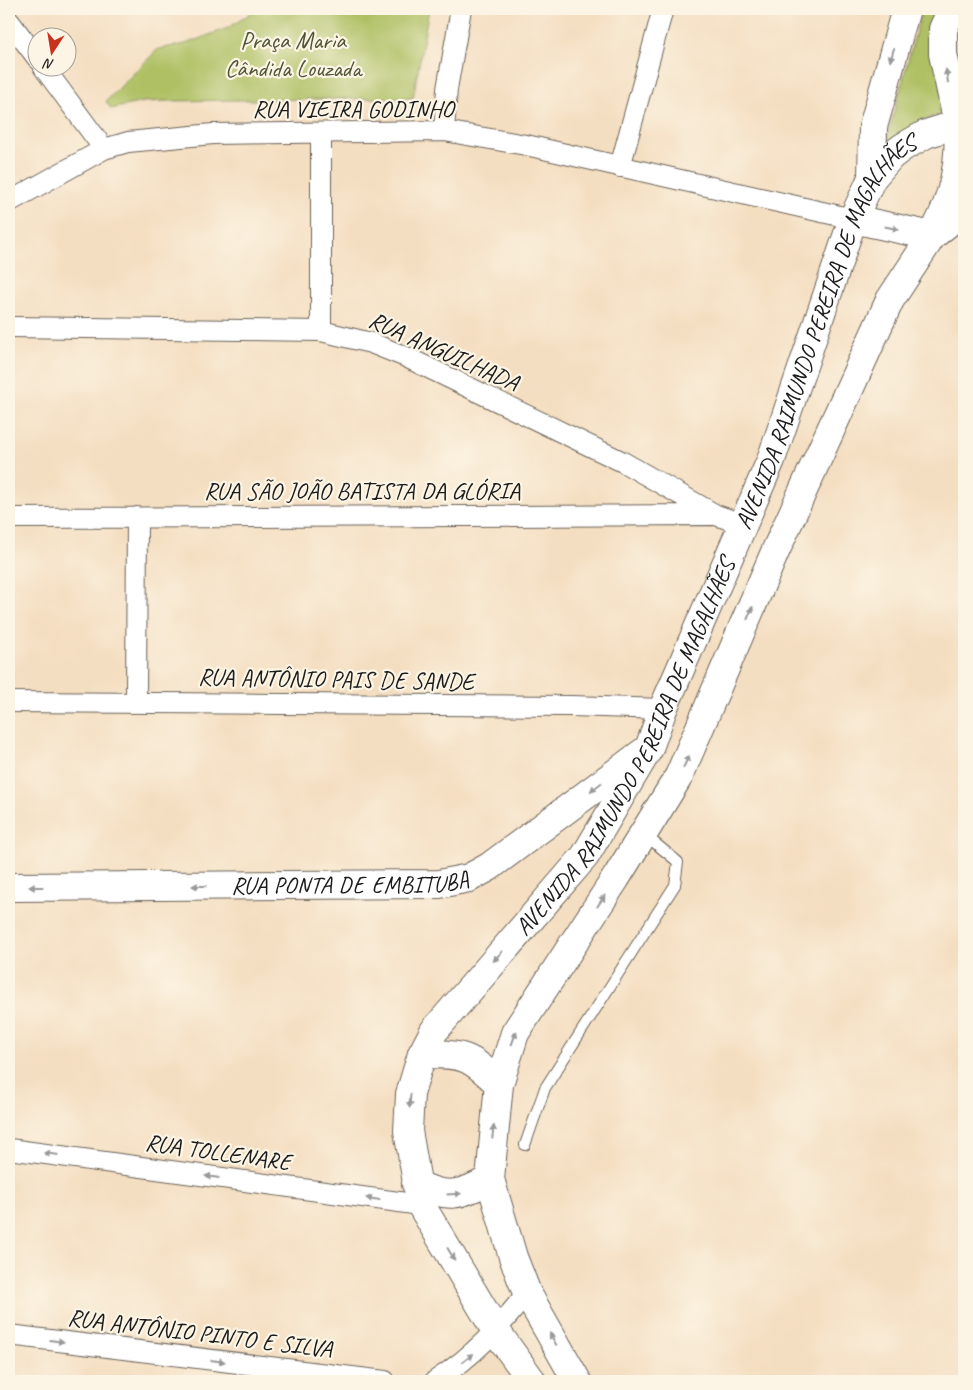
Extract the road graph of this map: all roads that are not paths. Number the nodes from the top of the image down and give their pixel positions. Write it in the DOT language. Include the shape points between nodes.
graph roads {
  1 [pos="22,9"];
  2 [pos="461,9"];
  3 [pos="663,9"];
  4 [pos="906,9"];
  5 [pos="948,10"];
  6 [pos="9,20"];
  7 [pos="28,46"];
  8 [pos="51,78"];
  9 [pos="961,123"];
  10 [pos="444,131"];
  11 [pos="321,133"];
  12 [pos="104,149"];
  13 [pos="620,167"];
  14 [pos="872,178"];
  15 [pos="9,202"];
  16 [pos="964,210"];
  17 [pos="853,219"];
  18 [pos="932,236"];
  19 [pos="9,327"];
  20 [pos="321,331"];
  21 [pos="716,514"];
  22 [pos="137,517"];
  23 [pos="9,518"];
  24 [pos="742,524"];
  25 [pos="136,701"];
  26 [pos="9,702"];
  27 [pos="663,709"];
  28 [pos="649,748"];
  29 [pos="644,833"];
  30 [pos="9,888"];
  31 [pos="422,1054"];
  32 [pos="499,1084"];
  33 [pos="525,1145"];
  34 [pos="9,1149"];
  35 [pos="490,1179"];
  36 [pos="419,1195"];
  37 [pos="527,1293"];
  38 [pos="496,1331"];
  39 [pos="9,1335"];
  40 [pos="385,1381"];
  41 [pos="435,1381"];
  42 [pos="532,1381"];
  43 [pos="577,1381"];
  1 -- 6 [label="street"];
  2 -- 10 [label="street"];
  3 -- 13 [label="street"];
  4 -- 14 [label="main road, one-way" via="873,127"];
  9 -- 5 [label="main road, one-way" via="943,54 943,29"];
  6 -- 7 [label="street"];
  8 -- 12 [label="street"];
  9 -- 14 [label="main road, AVENIDA RAIMUNDO PEREIRA DE MAGALHÃES" via="926,134 903,147"];
  9 -- 18 [label="main road" via="958,166 951,198"];
  10 -- 11 [label="street, RUA VIEIRA GODINHO"];
  10 -- 13 [label="street, RUA VIEIRA GODINHO" via="526,145"];
  11 -- 12 [label="street, RUA VIEIRA GODINHO" via="213,134 128,142"];
  11 -- 20 [label="street"];
  12 -- 15 [label="street, RUA VIEIRA GODINHO"];
  13 -- 17 [label="street, RUA VIEIRA GODINHO"];
  14 -- 17 [label="main road, AVENIDA RAIMUNDO PEREIRA DE MAGALHÃES"];
  16 -- 18 [label="main road, AVENIDA RAIMUNDO PEREIRA DE MAGALHÃES"];
  17 -- 18 [label="main road, one-way"];
  17 -- 24 [label="main road, AVENIDA RAIMUNDO PEREIRA DE MAGALHÃES" via="771,460"];
  29 -- 18 [label="main road, AVENIDA RAIMUNDO PEREIRA DE MAGALHÃES, one-way" via="679,776 696,740 775,552 890,300"];
  19 -- 20 [label="street, RUA ANGUILHADA"];
  20 -- 21 [label="street, RUA ANGUILHADA" via="371,343 406,357 623,462"];
  21 -- 22 [label="street, RUA SÃO JOÃO BATISTA DA GLÓRIA"];
  21 -- 24 [label="street, RUA ANGUILHADA"];
  22 -- 23 [label="street, RUA SÃO JOÃO BATISTA DA GLÓRIA"];
  22 -- 25 [label="street"];
  24 -- 27 [label="main road, AVENIDA RAIMUNDO PEREIRA DE MAGALHÃES"];
  25 -- 26 [label="street, RUA ANTÔNIO PAIS DE SANDE"];
  25 -- 27 [label="street, RUA ANTÔNIO PAIS DE SANDE"];
  27 -- 28 [label="main road, AVENIDA RAIMUNDO PEREIRA DE MAGALHÃES"];
  28 -- 30 [label="main road, RUA PONTA DE EMBITUBA, one-way" via="489,867 469,878 439,884"];
  28 -- 31 [label="main road, AVENIDA RAIMUNDO PEREIRA DE MAGALHÃES, one-way" via="584,856 434,1031"];
  32 -- 29 [label="main road, AVENIDA RAIMUNDO PEREIRA DE MAGALHÃES, one-way" via="515,1033"];
  29 -- 33 [label="lane" via="678,862 675,885 545,1088"];
  31 -- 32 [label="main road" via="468,1058"];
  31 -- 36 [label="main road, AVENIDA RAIMUNDO PEREIRA DE MAGALHÃES, one-way" via="410,1094 409,1122"];
  35 -- 32 [label="main road, AVENIDA RAIMUNDO PEREIRA DE MAGALHÃES, one-way"];
  36 -- 34 [label="street, RUA TOLLENARE, one-way"];
  36 -- 35 [label="main road, one-way" via="460,1194"];
  35 -- 37 [label="main road, AVENIDA RAIMUNDO PEREIRA DE MAGALHÃES"];
  36 -- 38 [label="main road, AVENIDA RAIMUNDO PEREIRA DE MAGALHÃES, one-way"];
  37 -- 38 [label="street"];
  43 -- 37 [label="main road, AVENIDA RAIMUNDO PEREIRA DE MAGALHÃES, one-way"];
  41 -- 38 [label="street, one-way" via="472,1356"];
  38 -- 42 [label="main road, AVENIDA RAIMUNDO PEREIRA DE MAGALHÃES"];
  39 -- 40 [label="street, RUA ANTÔNIO PINTO E SILVA, one-way"];
}
